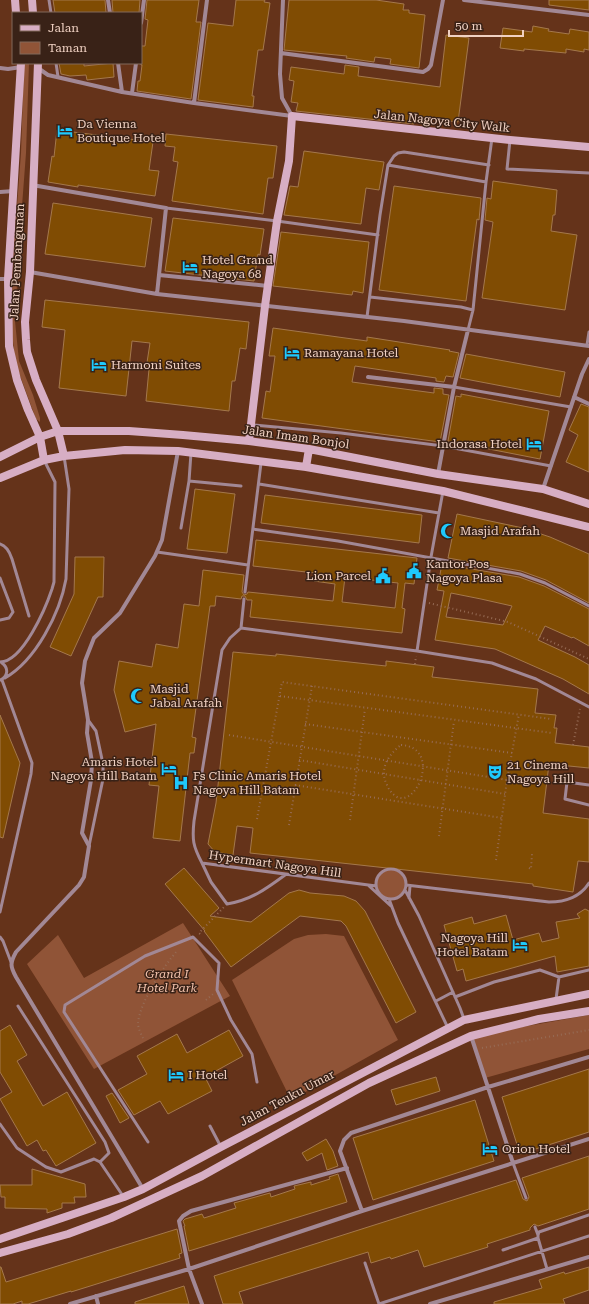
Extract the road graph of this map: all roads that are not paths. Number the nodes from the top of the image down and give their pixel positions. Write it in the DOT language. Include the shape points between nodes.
graph roads {
  1 [pos="15,0"];
  2 [pos="32,0"];
  3 [pos="49,0"];
  4 [pos="108,0"];
  5 [pos="144,0"];
  6 [pos="207,0"];
  7 [pos="283,0"];
  8 [pos="443,0"];
  9 [pos="464,0"];
  10 [pos="16,12"];
  11 [pos="33,12"];
  12 [pos="51,12"];
  13 [pos="110,12"];
  14 [pos="142,15"];
  15 [pos="589,15"];
  16 [pos="281,53"];
  17 [pos="56,64"];
  18 [pos="118,64"];
  19 [pos="136,64"];
  20 [pos="21,65"];
  21 [pos="38,66"];
  22 [pos="0,68"];
  23 [pos="58,77"];
  24 [pos="122,92"];
  25 [pos="132,92"];
  26 [pos="194,104"];
  27 [pos="292,116"];
  28 [pos="492,138"];
  29 [pos="510,140"];
  30 [pos="589,147"];
  31 [pos="388,165"];
  32 [pos="489,165"];
  33 [pos="589,174"];
  34 [pos="486,182"];
  35 [pos="32,185"];
  36 [pos="14,191"];
  37 [pos="0,192"];
  38 [pos="166,208"];
  39 [pos="277,221"];
  40 [pos="378,235"];
  41 [pos="30,272"];
  42 [pos="159,275"];
  43 [pos="4,279"];
  44 [pos="268,286"];
  45 [pos="157,294"];
  46 [pos="370,297"];
  47 [pos="265,306"];
  48 [pos="473,310"];
  49 [pos="367,317"];
  50 [pos="468,330"];
  51 [pos="589,332"];
  52 [pos="588,345"];
  53 [pos="589,359"];
  54 [pos="368,377"];
  55 [pos="454,387"];
  56 [pos="574,397"];
  57 [pos="589,404"];
  58 [pos="571,407"];
  59 [pos="251,425"];
  60 [pos="58,431"];
  61 [pos="40,436"];
  62 [pos="249,441"];
  63 [pos="443,446"];
  64 [pos="309,449"];
  65 [pos="178,451"];
  66 [pos="191,453"];
  67 [pos="64,456"];
  68 [pos="0,457"];
  69 [pos="44,460"];
  70 [pos="262,461"];
  71 [pos="551,466"];
  72 [pos="306,467"];
  73 [pos="438,474"];
  74 [pos="0,478"];
  75 [pos="189,481"];
  76 [pos="259,484"];
  77 [pos="241,486"];
  78 [pos="543,489"];
  79 [pos="443,491"];
  80 [pos="589,504"];
  81 [pos="439,513"];
  82 [pos="589,527"];
  83 [pos="181,528"];
  84 [pos="253,528"];
  85 [pos="0,544"];
  86 [pos="157,552"];
  87 [pos="431,557"];
  88 [pos="248,565"];
  89 [pos="0,578"];
  90 [pos="245,592"];
  91 [pos="244,600"];
  92 [pos="589,606"];
  93 [pos="29,616"];
  94 [pos="0,620"];
  95 [pos="241,628"];
  96 [pos="417,651"];
  97 [pos="0,663"];
  98 [pos="2,679"];
  99 [pos="589,707"];
  100 [pos="88,720"];
  101 [pos="589,786"];
  102 [pos="589,804"];
  103 [pos="89,846"];
  104 [pos="202,864"];
  105 [pos="285,875"];
  106 [pos="589,883"];
  107 [pos="368,885"];
  108 [pos="408,885"];
  109 [pos="376,886"];
  110 [pos="405,890"];
  111 [pos="389,899"];
  112 [pos="410,899"];
  113 [pos="393,908"];
  114 [pos="0,912"];
  115 [pos="0,937"];
  116 [pos="11,962"];
  117 [pos="589,970"];
  118 [pos="558,977"];
  119 [pos="453,992"];
  120 [pos="589,994"];
  121 [pos="455,997"];
  122 [pos="436,1000"];
  123 [pos="556,1002"];
  124 [pos="18,1006"];
  125 [pos="589,1011"];
  126 [pos="464,1020"];
  127 [pos="448,1028"];
  128 [pos="471,1036"];
  129 [pos="589,1057"];
  130 [pos="256,1082"];
  131 [pos="488,1086"];
  132 [pos="0,1124"];
  133 [pos="210,1126"];
  134 [pos="589,1139"];
  135 [pos="148,1142"];
  136 [pos="221,1146"];
  137 [pos="100,1162"];
  138 [pos="513,1163"];
  139 [pos="346,1168"];
  140 [pos="143,1189"];
  141 [pos="124,1197"];
  142 [pos="526,1198"];
  143 [pos="362,1211"];
  144 [pos="589,1215"];
  145 [pos="535,1227"];
  146 [pos="589,1236"];
  147 [pos="538,1237"];
  148 [pos="0,1239"];
  149 [pos="502,1250"];
  150 [pos="0,1252"];
  151 [pos="542,1252"];
  152 [pos="589,1257"];
  153 [pos="365,1263"];
  154 [pos="189,1269"];
  155 [pos="547,1269"];
  156 [pos="96,1296"];
  157 [pos="70,1304"];
  158 [pos="98,1304"];
  159 [pos="202,1304"];
  160 [pos="430,1304"];
  1 -- 10 [label="main road"];
  2 -- 11 [label="main road"];
  3 -- 12 [label="lane"];
  4 -- 13 [label="street"];
  5 -- 14 [label="street"];
  6 -- 26 [label="street"];
  7 -- 16 [label="street"];
  8 -- 16 [label="street" via="431,64 423,72"];
  9 -- 15 [label="street"];
  16 -- 27 [label="street" via="282,98"];
  17 -- 23 [label="lane"];
  18 -- 24 [label="street"];
  19 -- 25 [label="street"];
  20 -- 22 [label="street" via="8,69"];
  20 -- 36 [label="main road, Jalan Pembangunan"];
  21 -- 23 [label="street" via="48,75"];
  21 -- 35 [label="main road, Jalan Pembangunan"];
  23 -- 24 [label="street"];
  24 -- 25 [label="street"];
  25 -- 26 [label="street"];
  26 -- 27 [label="street"];
  27 -- 28 [label="main road, Jalan Nagoya City Walk"];
  27 -- 39 [label="main road" via="289,161"];
  28 -- 29 [label="main road, Jalan Nagoya City Walk"];
  28 -- 32 [label="lane"];
  29 -- 30 [label="main road, Jalan Nagoya City Walk"];
  29 -- 33 [label="lane" via="507,169"];
  31 -- 32 [label="lane" via="394,156 404,152"];
  31 -- 34 [label="lane"];
  31 -- 40 [label="lane"];
  32 -- 34 [label="lane"];
  34 -- 48 [label="lane"];
  35 -- 38 [label="street"];
  35 -- 41 [label="main road, Jalan Pembangunan"];
  36 -- 37 [label="street"];
  36 -- 43 [label="main road, Jalan Pembangunan"];
  38 -- 39 [label="lane"];
  38 -- 42 [label="street"];
  39 -- 40 [label="lane"];
  39 -- 44 [label="main road"];
  40 -- 46 [label="lane"];
  41 -- 45 [label="street"];
  41 -- 60 [label="main road, Jalan Pembangunan" via="25,322 27,352"];
  42 -- 44 [label="street"];
  42 -- 45 [label="street"];
  43 -- 61 [label="main road, Jalan Pembangunan" via="9,346 17,380"];
  44 -- 47 [label="main road"];
  45 -- 47 [label="street"];
  46 -- 48 [label="lane"];
  46 -- 49 [label="lane"];
  47 -- 49 [label="street"];
  47 -- 59 [label="main road"];
  48 -- 50 [label="lane"];
  49 -- 50 [label="street"];
  50 -- 52 [label="street"];
  50 -- 55 [label="street"];
  51 -- 52 [label="lane"];
  53 -- 56 [label="street"];
  54 -- 55 [label="street"];
  55 -- 58 [label="lane"];
  55 -- 63 [label="street"];
  56 -- 57 [label="street"];
  56 -- 58 [label="street"];
  58 -- 71 [label="street"];
  59 -- 62 [label="main road"];
  59 -- 63 [label="lane"];
  60 -- 61 [label="main road, Jalan Imam Bonjol"];
  60 -- 62 [label="main road, Jalan Imam Bonjol" via="129,431"];
  60 -- 67 [label="main road, Jalan Pembangunan"];
  61 -- 68 [label="main road, Jalan Imam Bonjol"];
  61 -- 69 [label="main road, Jalan Pembangunan"];
  62 -- 64 [label="main road, Jalan Imam Bonjol"];
  63 -- 71 [label="lane"];
  63 -- 73 [label="street"];
  64 -- 72 [label="main road"];
  64 -- 73 [label="main road, Jalan Imam Bonjol"];
  65 -- 66 [label="main road"];
  65 -- 67 [label="main road" via="125,450"];
  65 -- 86 [label="street" via="162,540"];
  66 -- 70 [label="main road"];
  66 -- 75 [label="lane"];
  67 -- 69 [label="main road"];
  67 -- 98 [label="lane" via="69,489 64,589 41,641 18,668"];
  69 -- 74 [label="main road"];
  69 -- 97 [label="lane" via="55,482 54,582 29,638 12,658"];
  70 -- 72 [label="main road"];
  70 -- 76 [label="lane"];
  71 -- 78 [label="street"];
  72 -- 79 [label="main road"];
  73 -- 78 [label="main road, Jalan Imam Bonjol"];
  75 -- 77 [label="lane"];
  75 -- 83 [label="lane"];
  76 -- 81 [label="lane"];
  76 -- 84 [label="lane"];
  78 -- 80 [label="main road, Jalan Imam Bonjol"];
  79 -- 81 [label="lane"];
  79 -- 82 [label="main road"];
  81 -- 87 [label="lane"];
  84 -- 87 [label="lane"];
  84 -- 88 [label="lane"];
  85 -- 93 [label="lane" via="12,559"];
  86 -- 88 [label="lane"];
  86 -- 100 [label="street" via="120,613 94,638 85,661 82,683"];
  87 -- 92 [label="lane" via="520,574 545,583"];
  87 -- 96 [label="lane"];
  88 -- 90 [label="lane"];
  89 -- 94 [label="lane" via="13,612 9,618"];
  91 -- 95 [label="lane"];
  95 -- 96 [label="lane"];
  95 -- 104 [label="lane, Hypermart Nagoya Hill" via="222,650 192,838"];
  96 -- 99 [label="lane" via="492,663 536,679"];
  97 -- 98 [label="lane" via="7,670"];
  98 -- 114 [label="lane" via="32,763"];
  100 -- 103 [label="street" via="87,734 92,762 82,833"];
  100 -- 103 [label="lane" via="96,731 103,764 103,779"];
  101 -- 102 [label="lane" via="567,782 565,799"];
  103 -- 116 [label="street" via="84,877 79,885 16,952"];
  104 -- 105 [label="lane, Hypermart Nagoya Hill"];
  104 -- 105 [label="lane" via="211,882 228,904 241,902"];
  105 -- 107 [label="lane, Hypermart Nagoya Hill"];
  106 -- 108 [label="lane" via="574,898 561,902"];
  107 -- 109 [label="lane, Hypermart Nagoya Hill"];
  107 -- 113 [label="lane"];
  108 -- 109 [label="lane" via="401,873 388,869 379,876"];
  108 -- 110 [label="lane"];
  108 -- 112 [label="lane"];
  109 -- 111 [label="lane" via="380,895"];
  110 -- 111 [label="lane" via="398,897"];
  110 -- 112 [label="lane"];
  111 -- 113 [label="lane"];
  112 -- 119 [label="lane"];
  113 -- 122 [label="lane"];
  115 -- 116 [label="lane"];
  116 -- 140 [label="street" via="16,977"];
  117 -- 118 [label="lane"];
  118 -- 121 [label="lane" via="540,970 494,982"];
  118 -- 123 [label="lane"];
  119 -- 121 [label="lane"];
  119 -- 122 [label="lane"];
  120 -- 123 [label="main road, Jalan Teuku Umar"];
  121 -- 126 [label="lane"];
  122 -- 127 [label="lane"];
  123 -- 126 [label="main road, Jalan Teuku Umar"];
  124 -- 137 [label="lane" via="105,1142 109,1153"];
  125 -- 128 [label="main road" via="539,1019"];
  126 -- 127 [label="main road, Jalan Teuku Umar"];
  127 -- 136 [label="main road, Jalan Teuku Umar"];
  128 -- 131 [label="street"];
  128 -- 150 [label="main road" via="369,1083 202,1176 111,1218 68,1234"];
  129 -- 131 [label="street"];
  130 -- 135 [label="lane" via="252,1054 231,1020 217,990 219,963 193,937 145,956 65,1004 64,1012"];
  131 -- 138 [label="street"];
  131 -- 139 [label="street" via="351,1133 344,1140 340,1151"];
  132 -- 137 [label="lane" via="17,1148 46,1167 61,1172 94,1160"];
  133 -- 136 [label="lane"];
  134 -- 138 [label="street"];
  136 -- 140 [label="main road, Jalan Teuku Umar"];
  137 -- 141 [label="lane"];
  138 -- 142 [label="lane"];
  138 -- 143 [label="street"];
  139 -- 143 [label="street"];
  139 -- 154 [label="street" via="191,1211 183,1216 179,1221"];
  140 -- 141 [label="main road, Jalan Teuku Umar"];
  141 -- 148 [label="main road, Jalan Teuku Umar"];
  143 -- 154 [label="street"];
  144 -- 147 [label="lane" via="541,1230"];
  145 -- 147 [label="lane"];
  146 -- 151 [label="lane"];
  147 -- 149 [label="lane"];
  147 -- 151 [label="lane"];
  151 -- 153 [label="lane" via="379,1304"];
  151 -- 155 [label="lane"];
  152 -- 155 [label="street"];
  154 -- 156 [label="street"];
  154 -- 159 [label="street"];
  155 -- 160 [label="street"];
  156 -- 157 [label="street"];
  156 -- 158 [label="street"];
}
